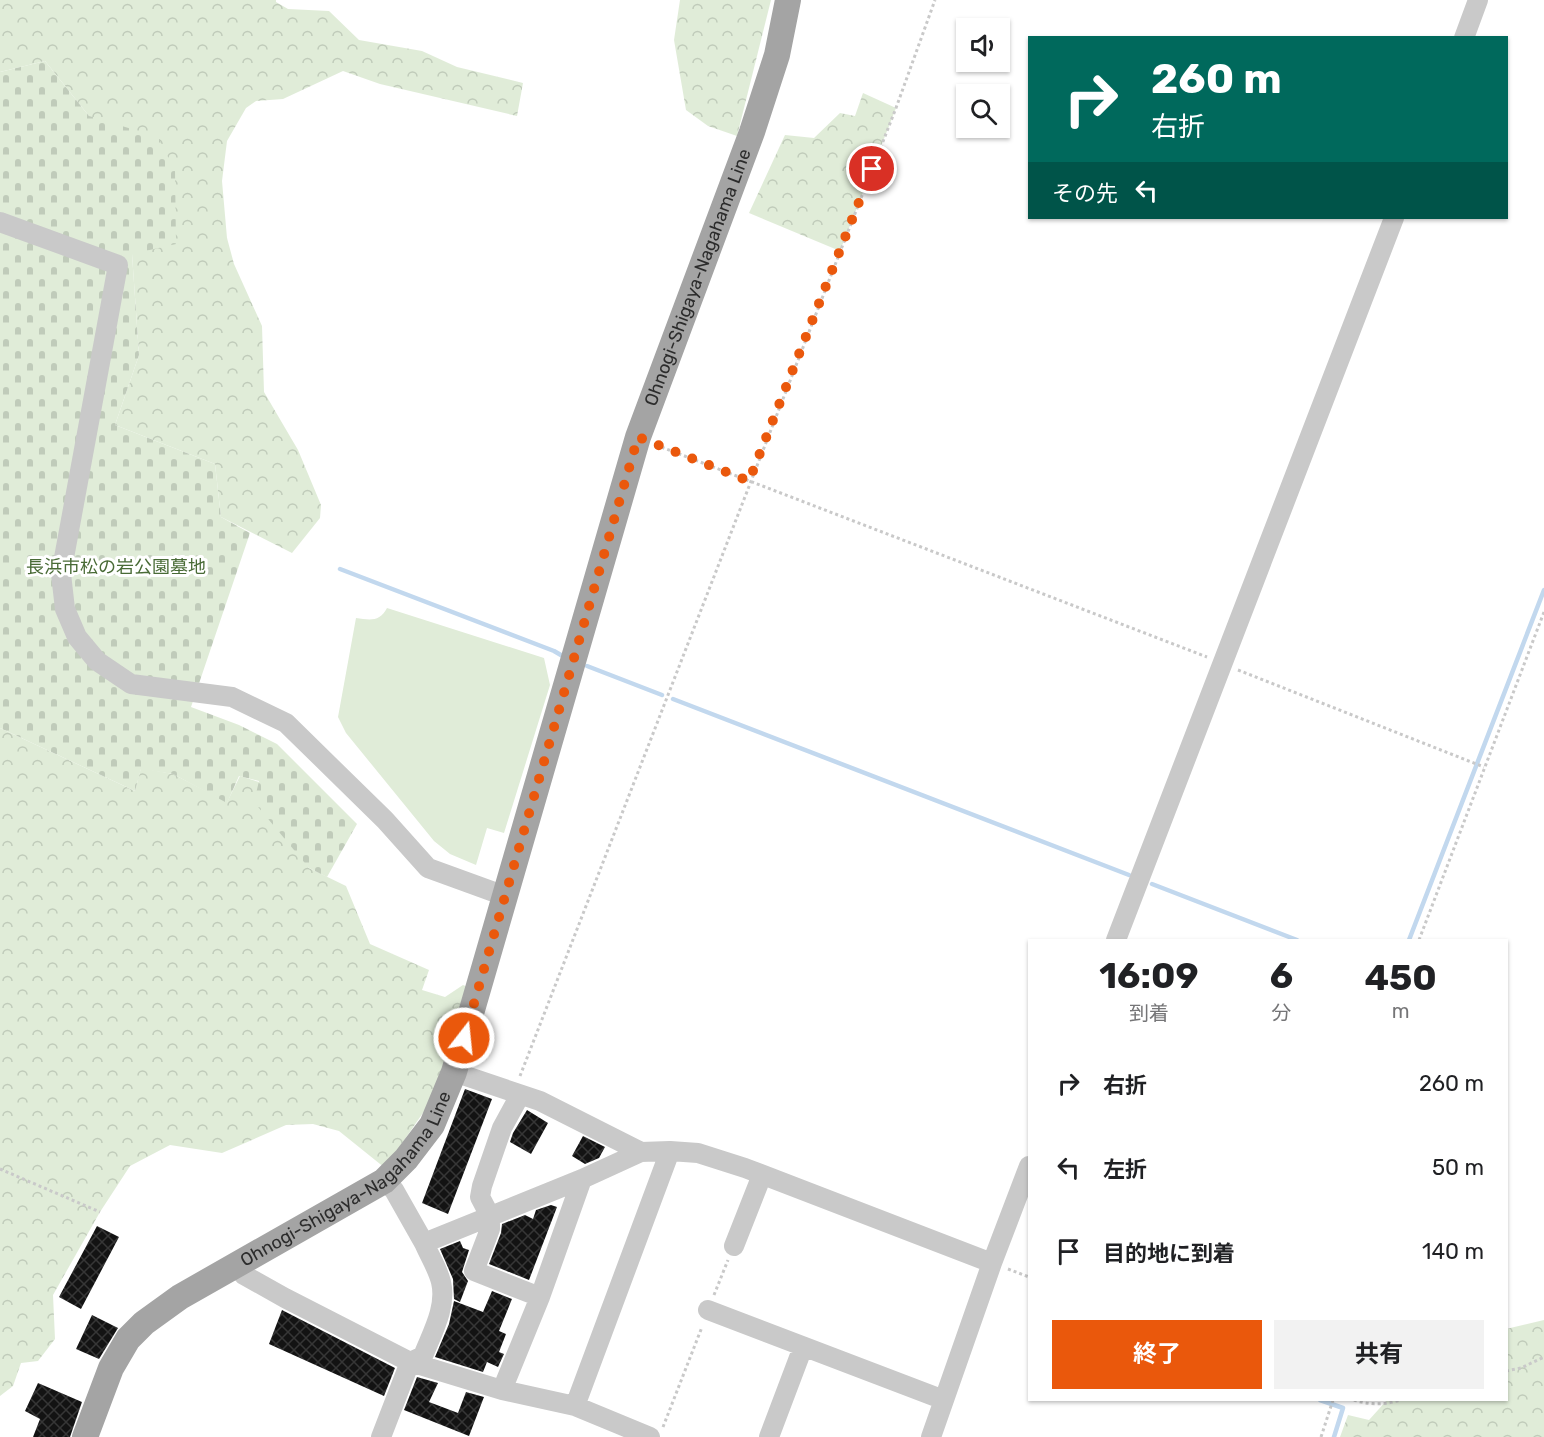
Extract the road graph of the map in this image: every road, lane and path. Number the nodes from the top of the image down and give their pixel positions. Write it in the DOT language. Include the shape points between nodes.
graph roads {
  1 [pos="788,0"];
  2 [pos="935,0"];
  3 [pos="1478,0"];
  4 [pos="1465,36"];
  5 [pos="1394,219"];
  6 [pos="0,222"];
  7 [pos="638,437"];
  8 [pos="749,481"];
  9 [pos="1544,612"];
  10 [pos="1221,664"];
  11 [pos="1484,767"];
  12 [pos="505,896"];
  13 [pos="1116,939"];
  14 [pos="1419,939"];
  15 [pos="454,1072"];
  16 [pos="516,1094"];
  17 [pos="670,1151"];
  18 [pos="641,1152"];
  19 [pos="0,1169"];
  20 [pos="1028,1169"];
  21 [pos="762,1175"];
  22 [pos="582,1179"];
  23 [pos="384,1181"];
  24 [pos="100,1212"];
  25 [pos="490,1216"];
  26 [pos="423,1243"];
  27 [pos="734,1246"];
  28 [pos="992,1263"];
  29 [pos="236,1266"];
  30 [pos="1028,1277"];
  31 [pos="540,1298"];
  32 [pos="708,1310"];
  33 [pos="803,1347"];
  34 [pos="1544,1358"];
  35 [pos="410,1362"];
  36 [pos="1508,1371"];
  37 [pos="502,1390"];
  38 [pos="944,1400"];
  39 [pos="1334,1401"];
  40 [pos="1357,1401"];
  41 [pos="1396,1401"];
  42 [pos="574,1406"];
  43 [pos="85,1437"];
  44 [pos="381,1437"];
  45 [pos="650,1437"];
  46 [pos="659,1437"];
  47 [pos="769,1437"];
  48 [pos="931,1437"];
  49 [pos="1321,1437"];
  1 -- 7 [label="main road, Ohnogi-Shigaya-Nagahama Line" via="777,55 752,132"];
  2 -- 8 [label="path"];
  3 -- 4 [label="street"];
  5 -- 10 [label="street"];
  6 -- 12 [label="street" via="118,265 61,574 65,609 77,637 98,661 131,684 232,697 286,723 429,868"];
  7 -- 8 [label="path"];
  7 -- 12 [label="main road, Ohnogi-Shigaya-Nagahama Line"];
  8 -- 10 [label="path"];
  8 -- 16 [label="path"];
  9 -- 11 [label="path"];
  10 -- 11 [label="path"];
  10 -- 13 [label="street"];
  11 -- 14 [label="path"];
  12 -- 15 [label="main road, Ohnogi-Shigaya-Nagahama Line"];
  15 -- 16 [label="street"];
  15 -- 23 [label="main road, Ohnogi-Shigaya-Nagahama Line" via="432,1125"];
  16 -- 18 [label="street" via="540,1101"];
  16 -- 25 [label="street" via="482,1185 480,1197"];
  17 -- 18 [label="street"];
  17 -- 21 [label="street" via="698,1153"];
  17 -- 42 [label="street"];
  18 -- 22 [label="street"];
  19 -- 24 [label="path"];
  20 -- 28 [label="street"];
  21 -- 27 [label="street"];
  21 -- 28 [label="street"];
  22 -- 25 [label="street"];
  22 -- 31 [label="street"];
  23 -- 26 [label="street" via="394,1190"];
  23 -- 29 [label="main road, Ohnogi-Shigaya-Nagahama Line"];
  25 -- 26 [label="street"];
  25 -- 31 [label="street" via="490,1229 474,1271"];
  26 -- 35 [label="street" via="443,1294 441,1310 423,1356"];
  27 -- 32 [label="path"];
  28 -- 30 [label="path"];
  28 -- 38 [label="street"];
  29 -- 35 [label="street" via="244,1275 285,1298"];
  29 -- 43 [label="main road, Ohnogi-Shigaya-Nagahama Line" via="180,1297 128,1339 111,1368"];
  31 -- 37 [label="street"];
  32 -- 33 [label="street"];
  32 -- 46 [label="path"];
  33 -- 38 [label="street"];
  33 -- 47 [label="street"];
  34 -- 36 [label="path"];
  35 -- 37 [label="street"];
  35 -- 44 [label="street"];
  37 -- 42 [label="street"];
  38 -- 48 [label="street"];
  39 -- 49 [label="path"];
  40 -- 41 [label="path"];
  42 -- 45 [label="street"];
}
